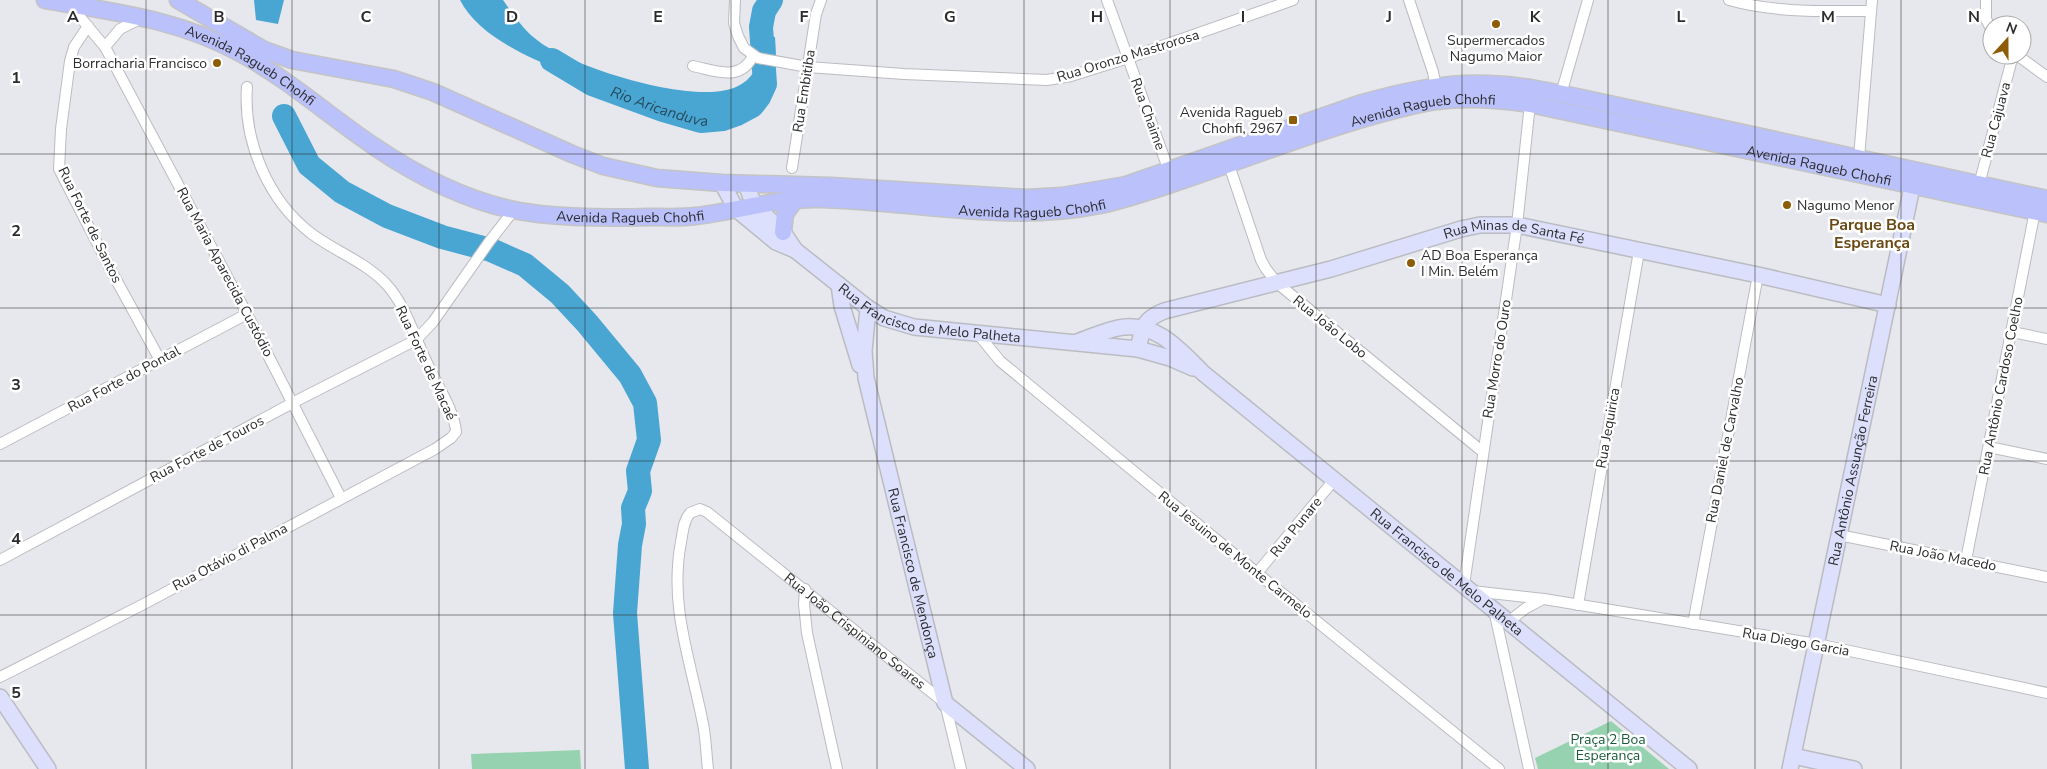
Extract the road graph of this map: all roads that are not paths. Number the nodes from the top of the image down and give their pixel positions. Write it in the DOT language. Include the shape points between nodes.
graph roads {
  1 [pos="45,0"];
  2 [pos="108,0"];
  3 [pos="178,0"];
  4 [pos="736,0"];
  5 [pos="821,0"];
  6 [pos="1107,0"];
  7 [pos="1293,0"];
  8 [pos="1409,0"];
  9 [pos="1588,0"];
  10 [pos="1729,0"];
  11 [pos="1872,0"];
  12 [pos="1986,0"];
  13 [pos="69,4"];
  14 [pos="93,8"];
  15 [pos="1871,11"];
  16 [pos="1986,15"];
  17 [pos="146,17"];
  18 [pos="88,26"];
  19 [pos="105,48"];
  20 [pos="758,58"];
  21 [pos="1128,58"];
  22 [pos="2010,65"];
  23 [pos="2031,65"];
  24 [pos="692,66"];
  25 [pos="808,67"];
  26 [pos="2047,77"];
  27 [pos="247,87"];
  28 [pos="1437,93"];
  29 [pos="1561,94"];
  30 [pos="1530,104"];
  31 [pos="1859,158"];
  32 [pos="1229,165"];
  33 [pos="792,168"];
  34 [pos="1169,171"];
  35 [pos="1914,178"];
  36 [pos="722,184"];
  37 [pos="746,184"];
  38 [pos="1979,185"];
  39 [pos="795,200"];
  40 [pos="2047,200"];
  41 [pos="754,205"];
  42 [pos="736,208"];
  43 [pos="514,210"];
  44 [pos="2041,213"];
  45 [pos="1517,225"];
  46 [pos="783,232"];
  47 [pos="796,250"];
  48 [pos="1639,251"];
  49 [pos="1758,276"];
  50 [pos="1277,283"];
  51 [pos="839,285"];
  52 [pos="1888,305"];
  53 [pos="868,308"];
  54 [pos="247,314"];
  55 [pos="1143,328"];
  56 [pos="2012,332"];
  57 [pos="978,334"];
  58 [pos="2047,339"];
  59 [pos="416,340"];
  60 [pos="1077,342"];
  61 [pos="1138,349"];
  62 [pos="160,360"];
  63 [pos="1203,373"];
  64 [pos="866,378"];
  65 [pos="293,403"];
  66 [pos="456,432"];
  67 [pos="0,444"];
  68 [pos="1989,447"];
  69 [pos="1483,452"];
  70 [pos="2047,459"];
  71 [pos="1334,480"];
  72 [pos="341,498"];
  73 [pos="1839,535"];
  74 [pos="0,560"];
  75 [pos="1966,560"];
  76 [pos="1256,573"];
  77 [pos="2047,578"];
  78 [pos="1467,588"];
  79 [pos="805,589"];
  80 [pos="1544,599"];
  81 [pos="1578,606"];
  82 [pos="1494,610"];
  83 [pos="1508,622"];
  84 [pos="1693,624"];
  85 [pos="1817,644"];
  86 [pos="0,677"];
  87 [pos="2047,693"];
  88 [pos="0,697"];
  89 [pos="945,703"];
  90 [pos="1792,763"];
  91 [pos="48,769"];
  92 [pos="708,769"];
  93 [pos="838,769"];
  94 [pos="961,769"];
  95 [pos="1027,769"];
  96 [pos="1499,769"];
  97 [pos="1529,769"];
  98 [pos="1689,769"];
  99 [pos="1854,769"];
  1 -- 13 [label="main road, Avenida Ragueb Chohfi"];
  2 -- 14 [label="main road"];
  3 -- 36 [label="main road, Avenida Ragueb Chohfi" via="264,50 292,60 410,84 603,166 658,178"];
  4 -- 20 [label="street" via="734,24 738,36 744,48"];
  5 -- 25 [label="street, Rua Embitiba"];
  6 -- 21 [label="street, Rua Chaime"];
  7 -- 21 [label="street, Rua Oronzo Mastrorosa"];
  8 -- 28 [label="street"];
  9 -- 29 [label="street"];
  10 -- 15 [label="street" via="1778,10"];
  11 -- 15 [label="street"];
  12 -- 16 [label="street"];
  13 -- 14 [label="main road, Avenida Ragueb Chohfi"];
  13 -- 18 [label="street, Rua Maria Aparecida Custódio"];
  14 -- 17 [label="main road, Avenida Ragueb Chohfi"];
  15 -- 31 [label="street"];
  17 -- 19 [label="street" via="120,29"];
  17 -- 43 [label="main road, Avenida Ragueb Chohfi" via="177,25 235,50 273,72 376,148 418,173 466,196"];
  18 -- 19 [label="street, Rua Maria Aparecida Custódio"];
  18 -- 62 [label="street, Rua Forte de Santos" via="74,47 70,61 60,129 60,169"];
  19 -- 54 [label="street, Rua Maria Aparecida Custódio"];
  20 -- 24 [label="street" via="742,71 728,73"];
  20 -- 25 [label="street, Rua Oronzo Mastrorosa"];
  21 -- 25 [label="street, Rua Oronzo Mastrorosa" via="1047,80"];
  21 -- 34 [label="street, Rua Chaime"];
  22 -- 38 [label="street, Rua Cajuava"];
  23 -- 26 [label="street"];
  25 -- 33 [label="street, Rua Embitiba"];
  27 -- 59 [label="street, Rua Forte de Macaé" via="250,133 257,158 274,192 291,216 312,234 357,260 388,286 403,308"];
  28 -- 29 [label="main road, Avenida Ragueb Chohfi" via="1487,84"];
  28 -- 30 [label="main road, Avenida Ragueb Chohfi"];
  28 -- 32 [label="main road, Avenida Ragueb Chohfi"];
  28 -- 34 [label="main road, Avenida Ragueb Chohfi" via="1359,104"];
  29 -- 31 [label="main road, Avenida Ragueb Chohfi"];
  30 -- 35 [label="main road, Avenida Ragueb Chohfi"];
  30 -- 45 [label="street, Rua Morro do Ouro"];
  31 -- 35 [label="main road, Avenida Ragueb Chohfi"];
  32 -- 39 [label="main road, Avenida Ragueb Chohfi" via="1134,196 1054,211 980,211"];
  32 -- 50 [label="street, Rua João Lobo" via="1261,260"];
  34 -- 37 [label="main road, Avenida Ragueb Chohfi" via="1126,185 1085,193 1026,198"];
  35 -- 38 [label="main road, Avenida Ragueb Chohfi"];
  35 -- 44 [label="main road, Avenida Ragueb Chohfi"];
  35 -- 52 [label="street, Rua Antônio Assunção Ferreira"];
  36 -- 37 [label="main road, Avenida Ragueb Chohfi"];
  36 -- 42 [label="street, Rua Francisco de Melo Palheta"];
  37 -- 41 [label="street, Rua Francisco de Melo Palheta"];
  38 -- 40 [label="main road, Avenida Ragueb Chohfi"];
  39 -- 41 [label="main road, Avenida Ragueb Chohfi"];
  39 -- 46 [label="main road" via="785,214"];
  41 -- 42 [label="main road, Avenida Ragueb Chohfi"];
  41 -- 46 [label="street, Rua Francisco de Melo Palheta"];
  42 -- 43 [label="main road, Avenida Ragueb Chohfi" via="694,216 625,218"];
  42 -- 47 [label="street, Rua Francisco de Melo Palheta" via="776,242"];
  43 -- 59 [label="street, Rua Forte de Touros" via="433,322"];
  44 -- 56 [label="street, Rua Antônio Cardoso Coelho"];
  45 -- 48 [label="street, Rua Minas de Santa Fé"];
  45 -- 50 [label="street, Rua Minas de Santa Fé" via="1480,225 1461,229 1331,270"];
  45 -- 69 [label="street, Rua Morro do Ouro"];
  46 -- 47 [label="street, Rua Francisco de Melo Palheta"];
  47 -- 51 [label="street, Rua Francisco de Melo Palheta"];
  48 -- 49 [label="street, Rua Minas de Santa Fé"];
  48 -- 81 [label="street, Rua Jequirica"];
  49 -- 52 [label="street, Rua Minas de Santa Fé"];
  49 -- 84 [label="street, Rua Daniel de Carvalho"];
  50 -- 55 [label="street, Rua Minas de Santa Fé" via="1164,311 1150,318"];
  50 -- 69 [label="street, Rua João Lobo"];
  51 -- 53 [label="street, Rua Francisco de Melo Palheta"];
  51 -- 64 [label="street, Rua Francisco de Mendonça" via="855,350"];
  52 -- 73 [label="street, Rua Antônio Assunção Ferreira"];
  53 -- 57 [label="street, Rua Francisco de Melo Palheta" via="884,318 914,327"];
  53 -- 64 [label="street, Rua Francisco de Mendonça" via="864,351"];
  54 -- 62 [label="street, Rua Forte do Pontal"];
  54 -- 65 [label="street, Rua Maria Aparecida Custódio"];
  55 -- 60 [label="street, Rua Francisco de Melo Palheta" via="1116,328"];
  55 -- 61 [label="street"];
  55 -- 63 [label="street, Rua Francisco de Melo Palheta" via="1172,342"];
  56 -- 58 [label="street"];
  56 -- 68 [label="street, Rua Antônio Cardoso Coelho"];
  57 -- 60 [label="street, Rua Francisco de Melo Palheta"];
  57 -- 76 [label="street, Rua Jesuino de Monte Carmelo" via="1000,361"];
  59 -- 65 [label="street, Rua Forte de Touros"];
  59 -- 66 [label="street, Rua Forte de Macaé"];
  60 -- 61 [label="street, Rua Francisco de Melo Palheta"];
  61 -- 63 [label="street, Rua Francisco de Melo Palheta" via="1170,358"];
  62 -- 67 [label="street, Rua Forte do Pontal"];
  63 -- 71 [label="street, Rua Francisco de Melo Palheta"];
  64 -- 89 [label="street, Rua Francisco de Mendonça"];
  65 -- 72 [label="street, Rua Maria Aparecida Custódio"];
  65 -- 74 [label="street, Rua Forte de Touros"];
  66 -- 72 [label="street, Rua Otávio di Palma" via="435,449"];
  68 -- 70 [label="street"];
  68 -- 75 [label="street, Rua Antônio Cardoso Coelho"];
  69 -- 78 [label="street, Rua Morro do Ouro"];
  71 -- 76 [label="street, Rua Punare"];
  71 -- 78 [label="street, Rua Francisco de Melo Palheta"];
  72 -- 86 [label="street, Rua Otávio di Palma"];
  73 -- 75 [label="street, Rua João Macedo"];
  73 -- 85 [label="street, Rua Antônio Assunção Ferreira"];
  75 -- 77 [label="street, Rua João Macedo"];
  76 -- 96 [label="street, Rua Jesuino de Monte Carmelo"];
  78 -- 80 [label="street, Rua Diego Garcia"];
  78 -- 82 [label="street, Rua Francisco de Melo Palheta"];
  79 -- 89 [label="street, Rua João Crispiniano Soares"];
  79 -- 92 [label="street, Rua João Crispiniano Soares" via="707,512 696,510 690,513 684,525 678,557 676,592 681,630 703,722"];
  79 -- 93 [label="street" via="807,633"];
  80 -- 81 [label="street, Rua Diego Garcia"];
  80 -- 83 [label="street"];
  81 -- 84 [label="street, Rua Diego Garcia"];
  82 -- 83 [label="street, Rua Francisco de Melo Palheta"];
  82 -- 97 [label="street"];
  83 -- 98 [label="street, Rua Francisco de Melo Palheta"];
  84 -- 85 [label="street, Rua Diego Garcia"];
  85 -- 87 [label="street, Rua Diego Garcia"];
  85 -- 90 [label="street, Rua Antônio Assunção Ferreira"];
  88 -- 91 [label="street"];
  89 -- 94 [label="street, Rua Francisco de Mendonça"];
  89 -- 95 [label="street, Rua João Crispiniano Soares"];
  90 -- 99 [label="street"];
}
